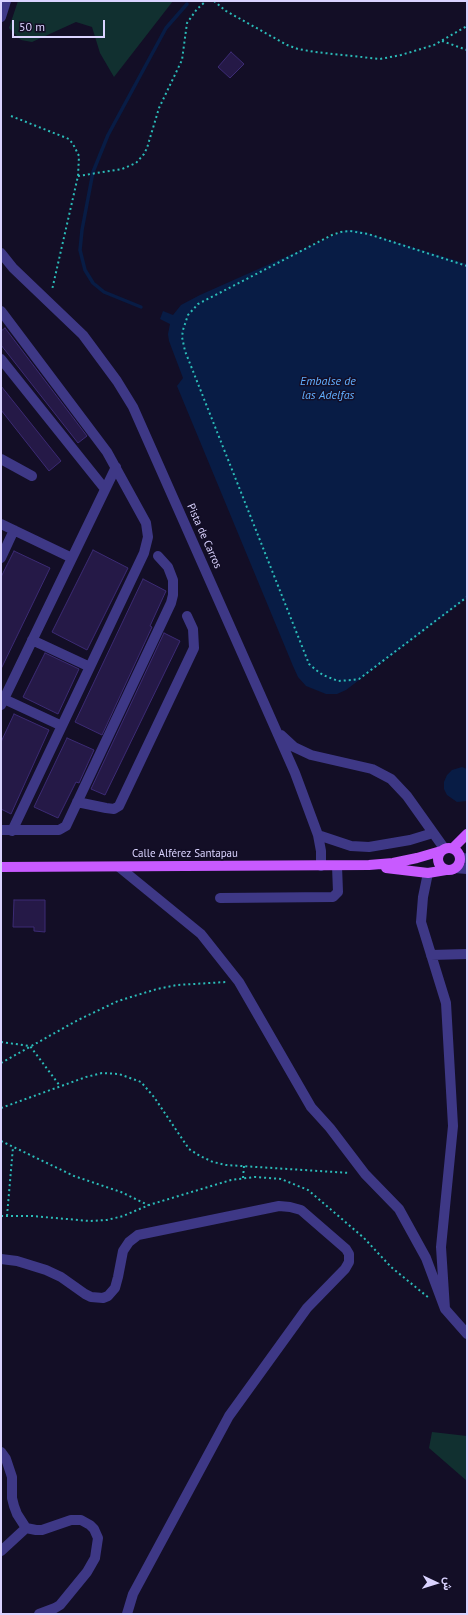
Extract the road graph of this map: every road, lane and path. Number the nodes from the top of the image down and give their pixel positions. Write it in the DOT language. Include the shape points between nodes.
graph roads {
  1 [pos="6,1"];
  2 [pos="206,1"];
  3 [pos="214,1"];
  4 [pos="1,17"];
  5 [pos="467,26"];
  6 [pos="442,40"];
  7 [pos="467,50"];
  8 [pos="11,116"];
  9 [pos="78,176"];
  10 [pos="1,254"];
  11 [pos="467,266"];
  12 [pos="50,303"];
  13 [pos="1,311"];
  14 [pos="1,359"];
  15 [pos="1,459"];
  16 [pos="116,467"];
  17 [pos="32,476"];
  18 [pos="105,489"];
  19 [pos="1,524"];
  20 [pos="14,530"];
  21 [pos="158,556"];
  22 [pos="1,558"];
  23 [pos="72,558"];
  24 [pos="467,597"];
  25 [pos="187,616"];
  26 [pos="32,640"];
  27 [pos="90,667"];
  28 [pos="2,702"];
  29 [pos="62,726"];
  30 [pos="276,729"];
  31 [pos="77,802"];
  32 [pos="1,830"];
  33 [pos="12,831"];
  34 [pos="433,833"];
  35 [pos="467,834"];
  36 [pos="318,836"];
  37 [pos="446,849"];
  38 [pos="464,858"];
  39 [pos="369,865"];
  40 [pos="321,866"];
  41 [pos="337,866"];
  42 [pos="1,867"];
  43 [pos="119,867"];
  44 [pos="450,869"];
  45 [pos="467,869"];
  46 [pos="428,873"];
  47 [pos="220,898"];
  48 [pos="467,954"];
  49 [pos="431,955"];
  50 [pos="239,982"];
  51 [pos="1,1042"];
  52 [pos="30,1046"];
  53 [pos="1,1063"];
  54 [pos="60,1086"];
  55 [pos="1,1108"];
  56 [pos="1,1141"];
  57 [pos="13,1146"];
  58 [pos="244,1166"];
  59 [pos="365,1174"];
  60 [pos="243,1178"];
  61 [pos="149,1205"];
  62 [pos="7,1216"];
  63 [pos="1,1259"];
  64 [pos="445,1309"];
  65 [pos="467,1334"];
  66 [pos="1,1452"];
  67 [pos="26,1528"];
  68 [pos="1,1551"];
  69 [pos="39,1614"];
  70 [pos="127,1614"];
  1 -- 4 [label="street"];
  2 -- 9 [label="path" via="187,23 182,60 159,108 144,154 129,167"];
  3 -- 6 [label="path" via="226,11 287,45 315,52 380,59 416,51"];
  5 -- 6 [label="path"];
  6 -- 7 [label="path"];
  8 -- 9 [label="path" via="69,139 79,156"];
  9 -- 12 [label="path"];
  10 -- 12 [label="street, Pista de Carros"];
  11 -- 24 [label="path" via="368,234 341,232 198,304 185,322 182,337 185,351 309,664 323,675 338,681 359,679"];
  12 -- 30 [label="street, Pista de Carros" via="83,335 133,407"];
  13 -- 16 [label="street" via="108,452"];
  14 -- 18 [label="street"];
  15 -- 17 [label="street"];
  16 -- 18 [label="street"];
  16 -- 27 [label="street" via="146,523 148,537 144,552"];
  18 -- 23 [label="street"];
  19 -- 20 [label="street"];
  20 -- 22 [label="street"];
  20 -- 23 [label="street"];
  21 -- 31 [label="street" via="168,567 173,580 171,603"];
  23 -- 26 [label="street"];
  25 -- 31 [label="street" via="193,629 194,648 119,806 114,809"];
  26 -- 27 [label="street"];
  26 -- 28 [label="street"];
  27 -- 29 [label="street"];
  28 -- 29 [label="street"];
  29 -- 33 [label="street"];
  30 -- 34 [label="street" via="294,746 311,755 372,769 390,779 407,796"];
  30 -- 36 [label="street, Pista de Carros"];
  31 -- 33 [label="street" via="64,828"];
  32 -- 33 [label="street"];
  34 -- 36 [label="street" via="369,847 351,846"];
  34 -- 37 [label="street"];
  35 -- 37 [label="main road"];
  36 -- 40 [label="street, Pista de Carros" via="322,851"];
  37 -- 38 [label="main road" via="456,850"];
  37 -- 39 [label="main road, Calle Alférez Santapau" via="393,863"];
  37 -- 44 [label="main road" via="438,855 438,864"];
  38 -- 44 [label="main road"];
  39 -- 41 [label="main road, Calle Alférez Santapau"];
  39 -- 46 [label="main road, Calle Alférez Santapau"];
  40 -- 41 [label="main road, Calle Alférez Santapau"];
  40 -- 43 [label="main road, Calle Alférez Santapau"];
  41 -- 47 [label="street" via="338,892 333,897"];
  42 -- 43 [label="main road, Calle Alférez Santapau"];
  43 -- 50 [label="street" via="201,934"];
  44 -- 45 [label="street, Calle Alférez Santapau"];
  44 -- 46 [label="main road, Calle Alférez Santapau"];
  46 -- 49 [label="street" via="421,922"];
  48 -- 49 [label="street"];
  49 -- 64 [label="street" via="446,1002 453,1126 441,1247"];
  50 -- 52 [label="path" via="184,984 137,994 97,1009"];
  50 -- 59 [label="street" via="311,1107"];
  51 -- 52 [label="path"];
  52 -- 53 [label="path"];
  52 -- 54 [label="path"];
  54 -- 55 [label="path"];
  54 -- 58 [label="path" via="102,1073 118,1074 141,1082 189,1148 213,1162"];
  56 -- 57 [label="path"];
  57 -- 61 [label="path" via="74,1176 121,1192"];
  57 -- 62 [label="path"];
  58 -- 59 [label="path"];
  58 -- 60 [label="path"];
  59 -- 64 [label="street" via="399,1209 426,1258"];
  63 -- 70 [label="street" via="46,1270 91,1297 103,1298 115,1288 123,1250 138,1235 279,1206 301,1210 349,1254 349,1262 345,1269 307,1308 229,1416 133,1594"];
  64 -- 65 [label="street"];
  66 -- 67 [label="street" via="12,1477 14,1506"];
  67 -- 68 [label="street"];
  67 -- 69 [label="street" via="42,1530 71,1520 81,1520 94,1529 98,1538 95,1558 87,1572 60,1605"];
}
